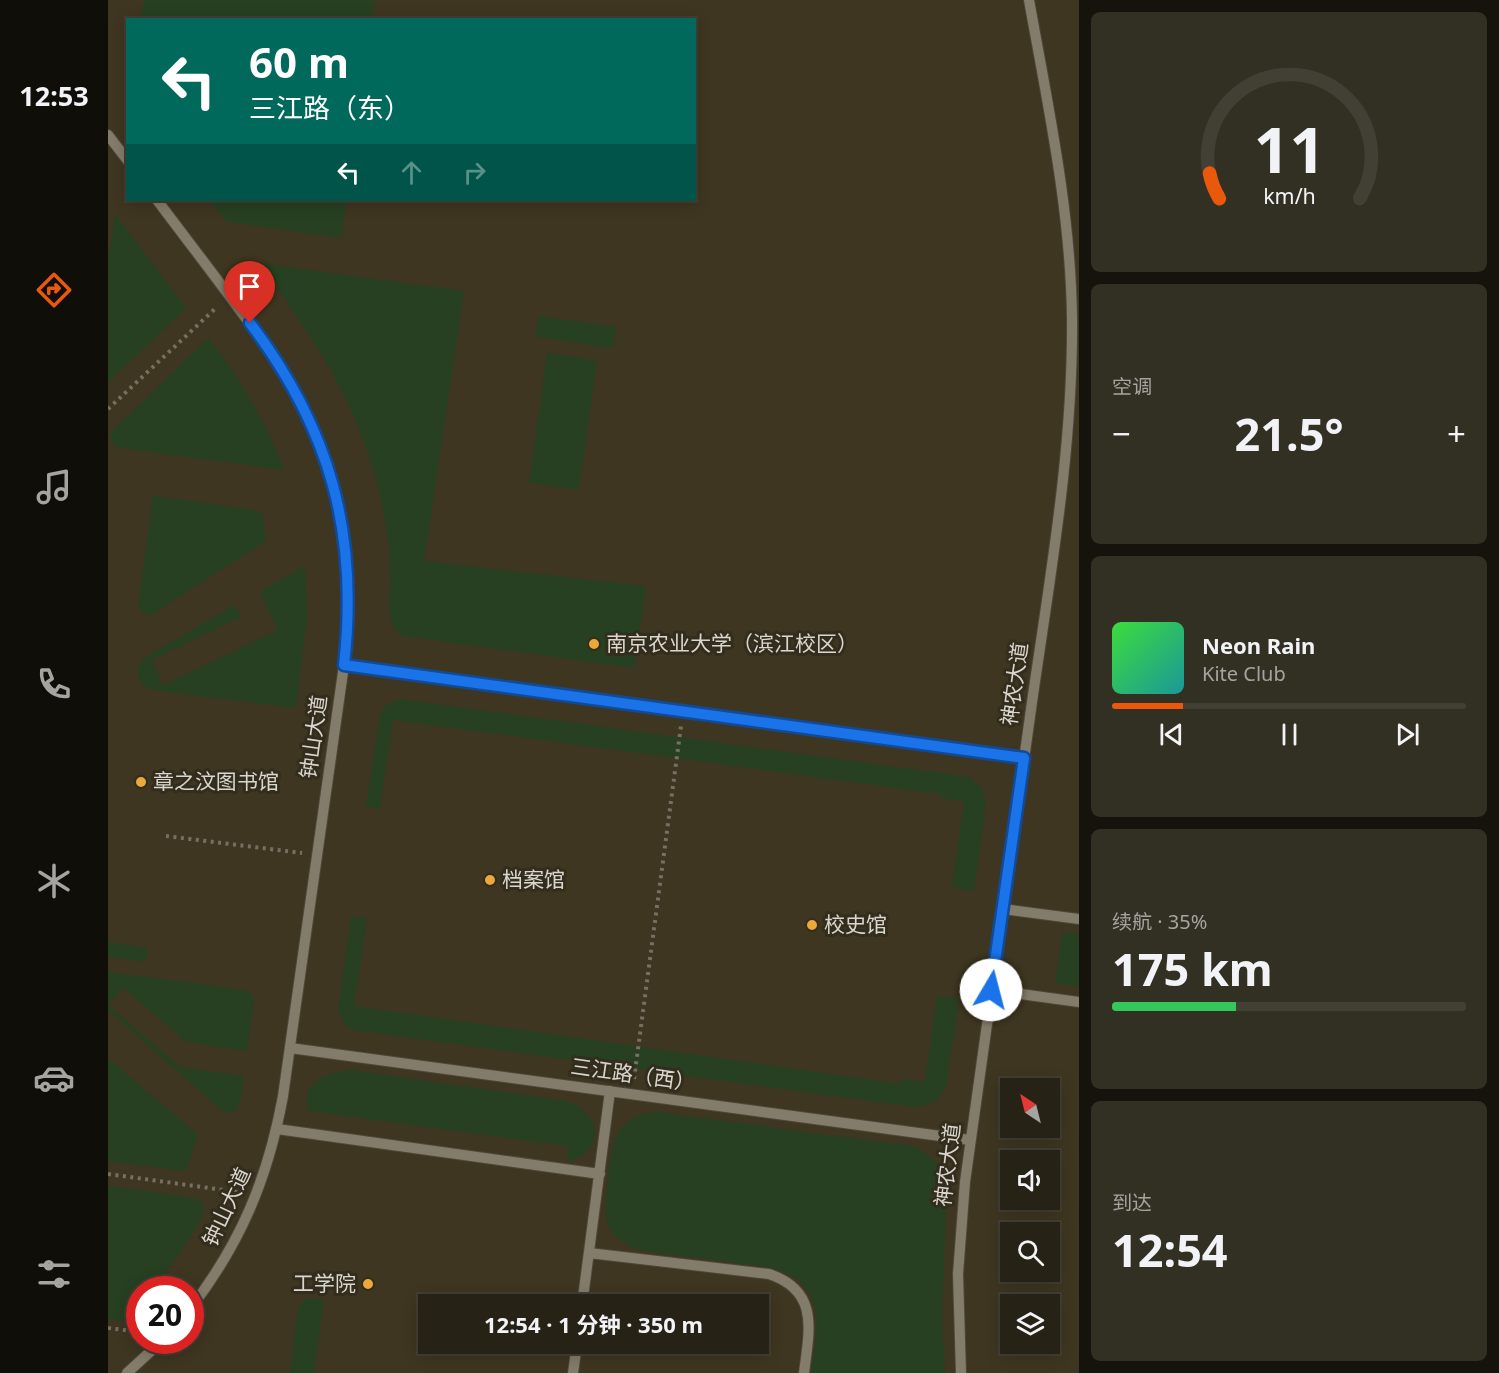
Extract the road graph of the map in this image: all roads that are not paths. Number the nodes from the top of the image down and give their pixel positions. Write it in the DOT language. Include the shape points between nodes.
graph roads {
  1 [pos="1029,0"];
  2 [pos="108,135"];
  3 [pos="126,158"];
  4 [pos="158,201"];
  5 [pos="344,665"];
  6 [pos="1024,758"];
  7 [pos="1003,909"];
  8 [pos="1079,919"];
  9 [pos="991,990"];
  10 [pos="1079,1002"];
  11 [pos="290,1048"];
  12 [pos="610,1091"];
  13 [pos="277,1130"];
  14 [pos="970,1140"];
  15 [pos="600,1174"];
  16 [pos="589,1253"];
  17 [pos="204,1289"];
  18 [pos="583,1294"];
  19 [pos="148,1354"];
  20 [pos="576,1354"];
  21 [pos="127,1373"];
  22 [pos="573,1373"];
  23 [pos="804,1373"];
  24 [pos="961,1373"];
  1 -- 6 [label="lane, 神农大道" via="1064,208 1072,329 1065,463"];
  2 -- 3 [label="lane"];
  4 -- 5 [label="lane, 钟山大道" via="280,365 313,426 328,468 347,558"];
  5 -- 6 [label="lane"];
  5 -- 11 [label="lane, 钟山大道"];
  6 -- 7 [label="lane, 神农大道"];
  7 -- 8 [label="lane"];
  7 -- 9 [label="lane, 神农大道"];
  9 -- 10 [label="lane"];
  9 -- 14 [label="lane, 神农大道"];
  11 -- 12 [label="lane, 三江路（西）"];
  11 -- 13 [label="lane, 钟山大道"];
  12 -- 14 [label="lane, 三江路（西）"];
  12 -- 15 [label="lane"];
  13 -- 15 [label="lane"];
  13 -- 17 [label="lane, 钟山大道" via="243,1227"];
  14 -- 24 [label="lane, 神农大道" via="958,1274"];
  15 -- 16 [label="lane"];
  16 -- 18 [label="lane"];
  16 -- 23 [label="lane" via="782,1278 800,1294 808,1312"];
  19 -- 21 [label="lane"];
  20 -- 22 [label="lane"];
}
